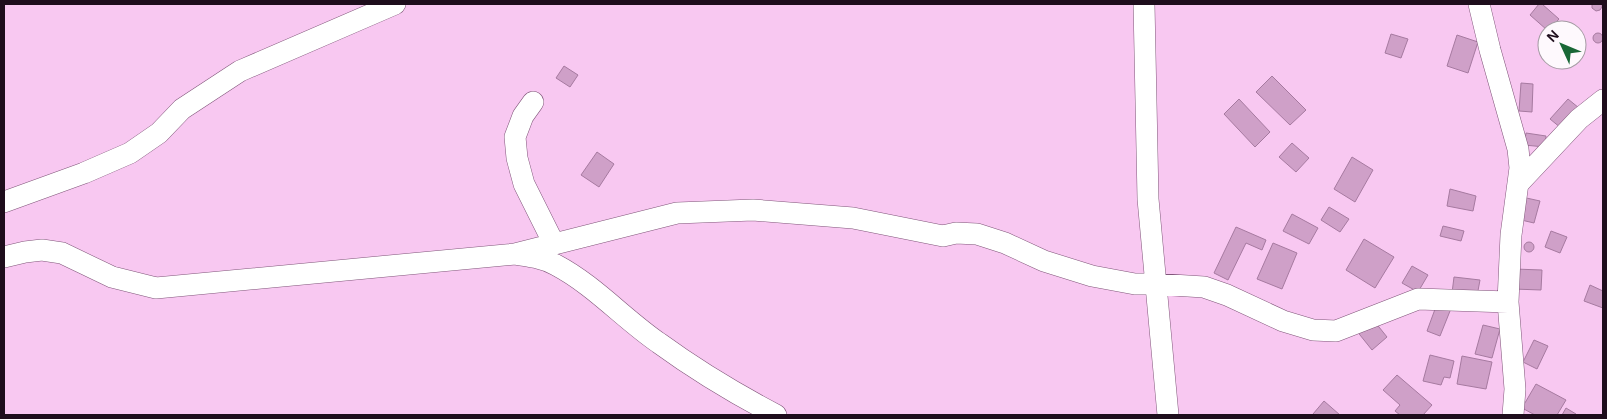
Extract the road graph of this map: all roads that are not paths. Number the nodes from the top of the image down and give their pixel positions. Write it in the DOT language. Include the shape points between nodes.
graph roads {
  1 [pos="396,4"];
  2 [pos="1144,4"];
  3 [pos="1479,4"];
  4 [pos="1603,100"];
  5 [pos="533,102"];
  6 [pos="1518,184"];
  7 [pos="4,202"];
  8 [pos="554,244"];
  9 [pos="515,254"];
  10 [pos="4,257"];
  11 [pos="1156,284"];
  12 [pos="1508,302"];
  13 [pos="776,415"];
  14 [pos="1168,415"];
  15 [pos="1513,415"];
  1 -- 7 [label="street" via="240,71 182,109 159,133 130,153"];
  2 -- 11 [label="street" via="1148,199"];
  3 -- 6 [label="street" via="1518,149"];
  4 -- 6 [label="street" via="1579,119"];
  5 -- 8 [label="street" via="515,137 517,158 524,184"];
  6 -- 12 [label="street" via="1511,236"];
  8 -- 9 [label="street"];
  8 -- 11 [label="street" via="677,213 753,210 853,218 943,236 977,234 1092,276 1135,284"];
  9 -- 10 [label="street" via="156,288 112,277 62,253 42,250"];
  9 -- 13 [label="street" via="555,264 584,283 658,343"];
  11 -- 12 [label="street" via="1204,288 1227,295 1282,321 1328,331 1336,331 1418,299"];
  11 -- 14 [label="street"];
  12 -- 15 [label="street" via="1515,389"];
}
